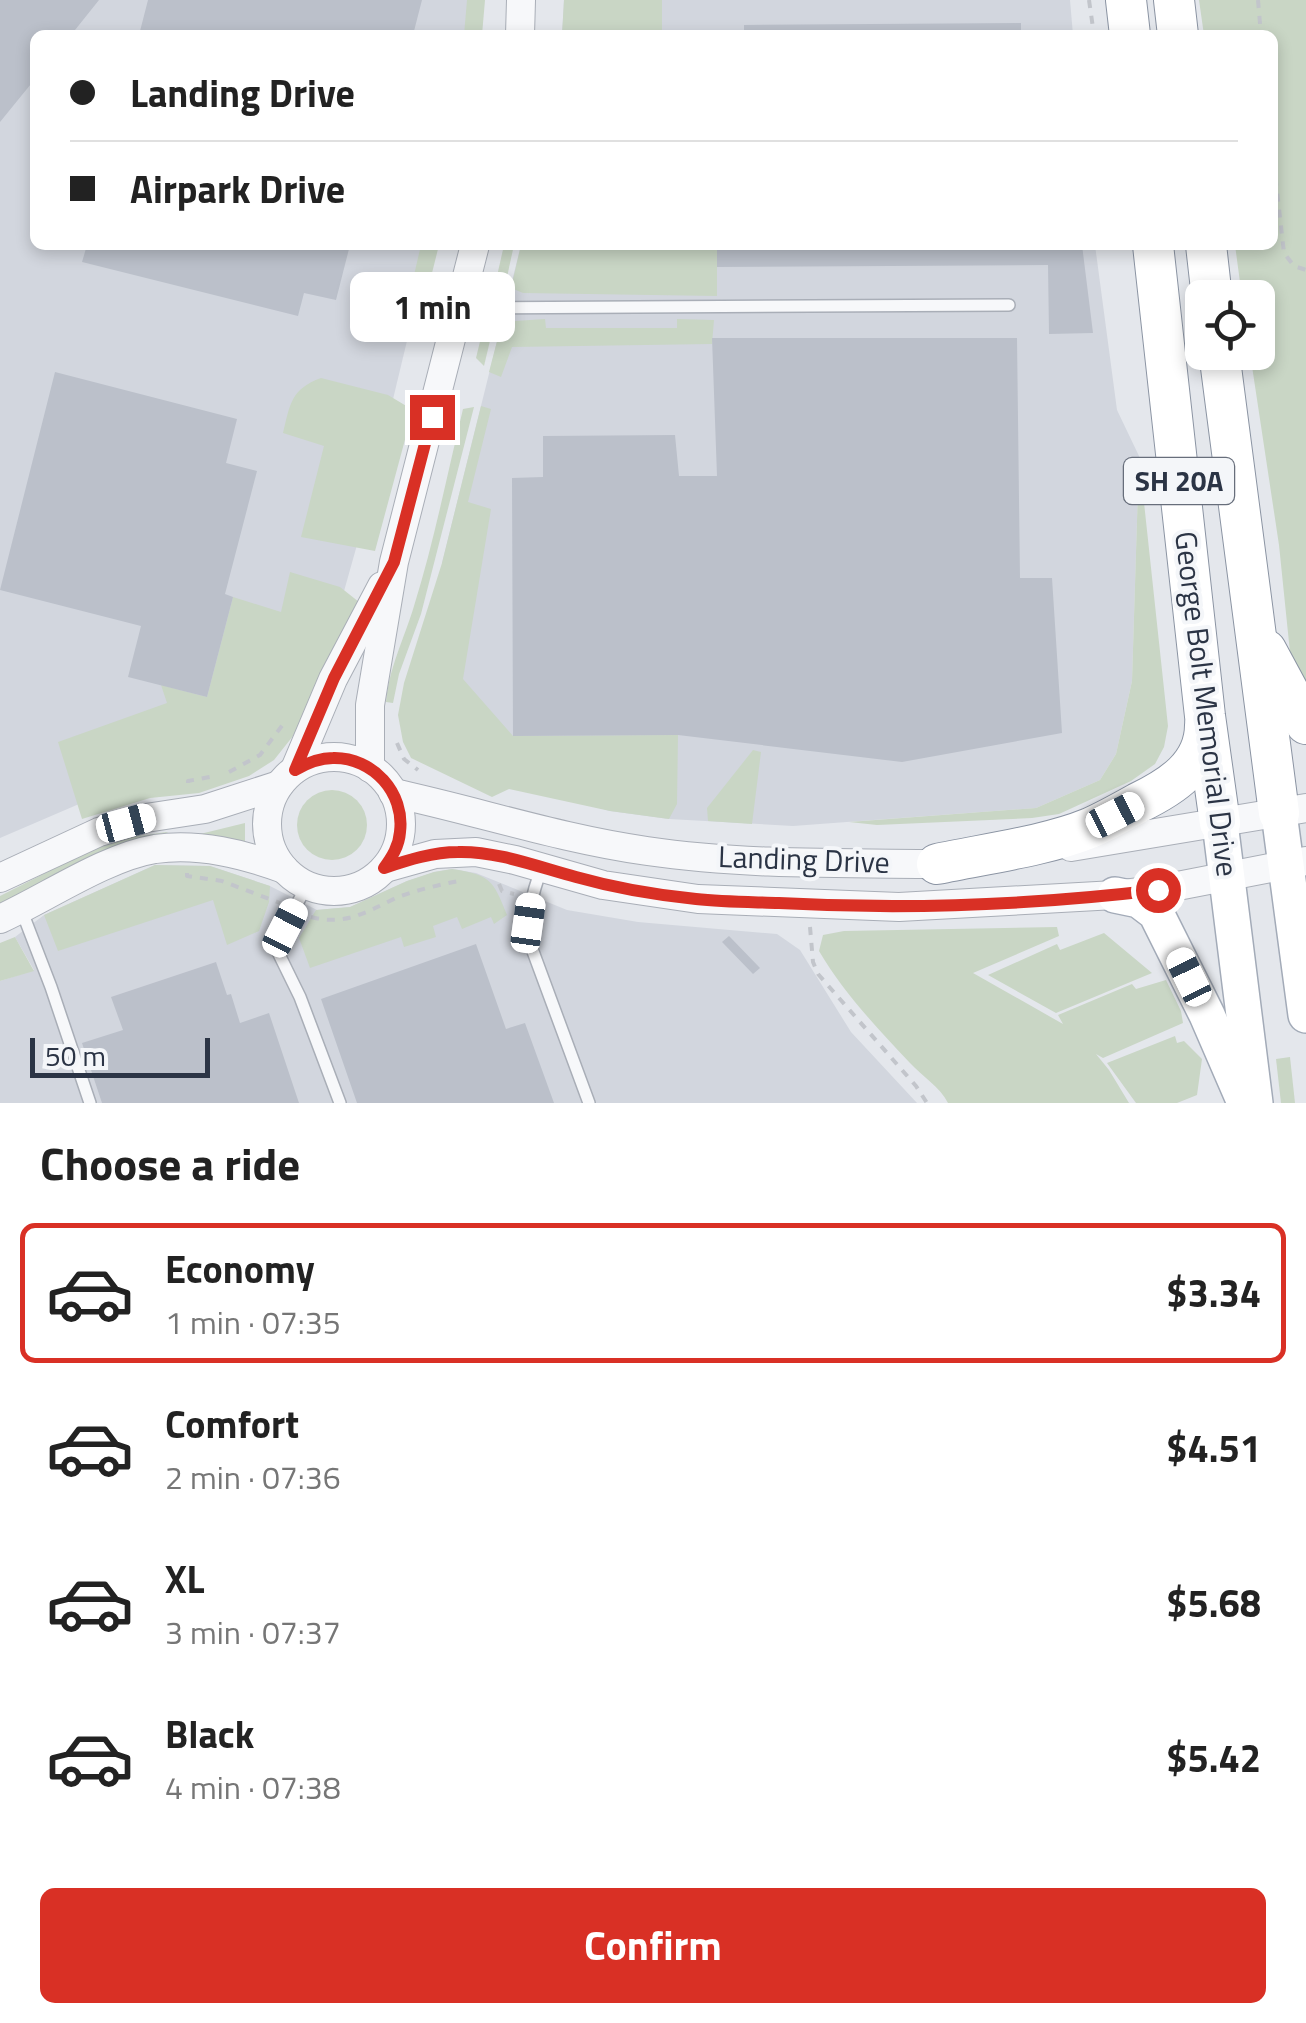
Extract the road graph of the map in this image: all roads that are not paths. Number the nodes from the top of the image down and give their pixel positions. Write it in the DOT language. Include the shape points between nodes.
graph roads {
  1 [pos="520,0"];
  2 [pos="1126,0"];
  3 [pos="1174,0"];
  4 [pos="520,30"];
  5 [pos="1129,30"];
  6 [pos="1177,30"];
  7 [pos="474,250"];
  8 [pos="1154,250"];
  9 [pos="1207,250"];
  10 [pos="1210,280"];
  11 [pos="1009,305"];
  12 [pos="460,308"];
  13 [pos="1221,370"];
  14 [pos="394,562"];
  15 [pos="1256,628"];
  16 [pos="1206,716"];
  17 [pos="1306,724"];
  18 [pos="370,768"];
  19 [pos="287,777"];
  20 [pos="393,792"];
  21 [pos="1292,811"];
  22 [pos="1220,823"];
  23 [pos="1296,863"];
  24 [pos="937,864"];
  25 [pos="384,868"];
  26 [pos="542,868"];
  27 [pos="284,869"];
  28 [pos="1227,876"];
  29 [pos="0,878"];
  30 [pos="1115,896"];
  31 [pos="300,898"];
  32 [pos="10,914"];
  33 [pos="1304,963"];
  34 [pos="1306,1015"];
  35 [pos="90,1103"];
  36 [pos="340,1103"];
  37 [pos="590,1103"];
  38 [pos="1246,1103"];
  39 [pos="1255,1103"];
  1 -- 4 [label="street"];
  2 -- 5 [label="highway"];
  3 -- 6 [label="highway"];
  7 -- 12 [label="street"];
  8 -- 16 [label="highway, George Bolt Memorial Drive / SH 20A"];
  9 -- 10 [label="highway"];
  11 -- 12 [label="lane"];
  12 -- 14 [label="street"];
  13 -- 15 [label="highway, George Bolt Memorial Drive / SH 20A"];
  14 -- 18 [label="street" via="370,705"];
  14 -- 19 [label="street"];
  15 -- 17 [label="highway"];
  15 -- 21 [label="highway, George Bolt Memorial Drive / SH 20A"];
  16 -- 22 [label="highway, George Bolt Memorial Drive / SH 20A"];
  16 -- 24 [label="highway" via="1201,750 1187,772 1161,792 1061,838"];
  18 -- 19 [label="street" via="332,758"];
  18 -- 20 [label="street"];
  19 -- 27 [label="street" via="270,805 267,828"];
  19 -- 29 [label="street" via="206,808 99,832"];
  20 -- 24 [label="street, Landing Drive" via="648,852"];
  20 -- 25 [label="street" via="400,832"];
  21 -- 22 [label="street, Landing Drive"];
  21 -- 23 [label="main road, George Bolt Memorial Drive"];
  22 -- 24 [label="street, Landing Drive"];
  22 -- 28 [label="main road, George Bolt Memorial Drive"];
  23 -- 28 [label="street, Landing Drive"];
  23 -- 33 [label="main road, George Bolt Memorial Drive"];
  25 -- 26 [label="street, Landing Drive" via="456,852"];
  25 -- 31 [label="street" via="357,887"];
  26 -- 30 [label="street, Landing Drive" via="653,894 778,904 899,907"];
  26 -- 37 [label="lane" via="528,923 532,946"];
  27 -- 31 [label="street"];
  27 -- 32 [label="street" via="242,854 153,850"];
  28 -- 30 [label="street, Landing Drive"];
  28 -- 39 [label="main road, George Bolt Memorial Drive"];
  30 -- 38 [label="main road" via="1156,912"];
  31 -- 36 [label="lane" via="275,946"];
  32 -- 35 [label="lane" via="51,987"];
  33 -- 34 [label="main road, George Bolt Memorial Drive"];
}
